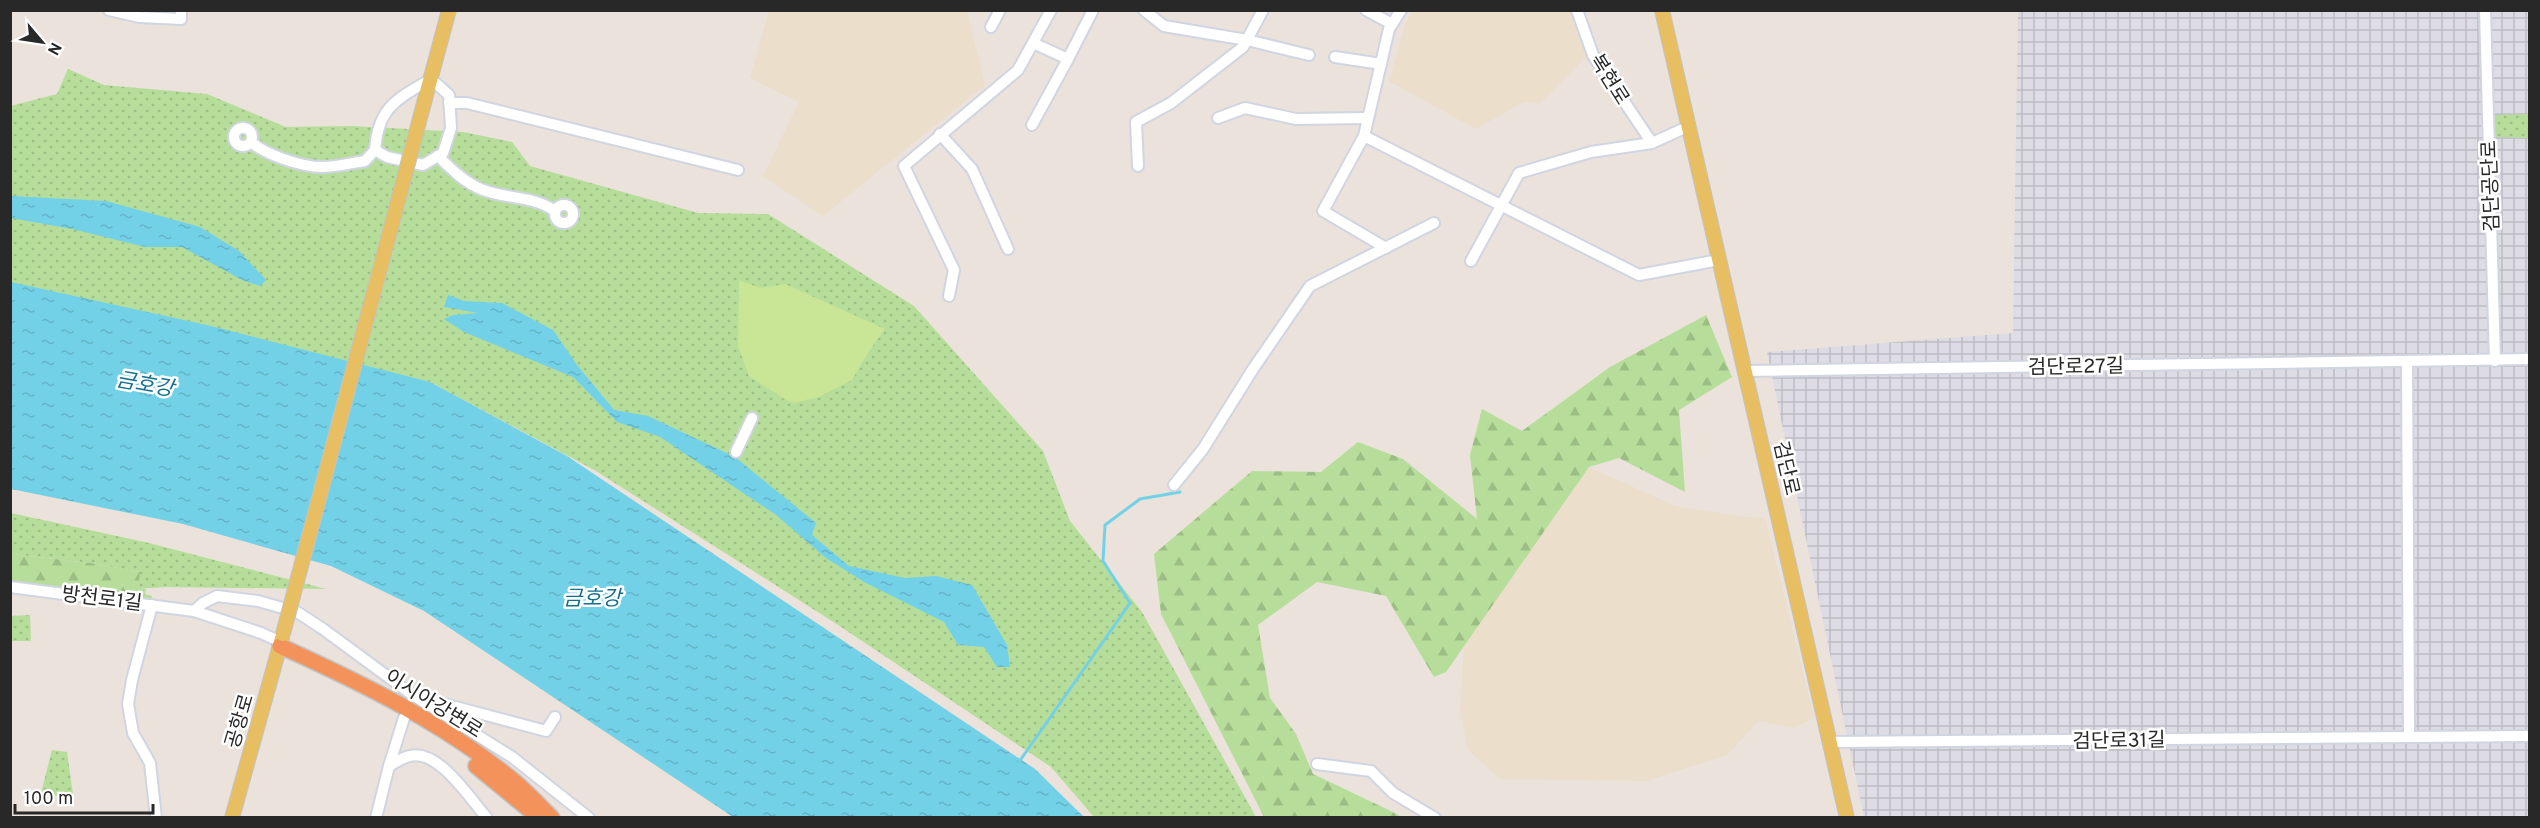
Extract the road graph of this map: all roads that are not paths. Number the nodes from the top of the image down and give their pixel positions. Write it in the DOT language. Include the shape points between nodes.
graph roads {
  1 [pos="110,10"];
  2 [pos="449,10"];
  3 [pos="1000,10"];
  4 [pos="1051,10"];
  5 [pos="1094,10"];
  6 [pos="1144,10"];
  7 [pos="1263,10"];
  8 [pos="1366,10"];
  9 [pos="1401,10"];
  10 [pos="1577,10"];
  11 [pos="1662,10"];
  12 [pos="2485,10"];
  13 [pos="181,15"];
  14 [pos="1392,24"];
  15 [pos="991,27"];
  16 [pos="1247,40"];
  17 [pos="1033,43"];
  18 [pos="1309,55"];
  19 [pos="1335,57"];
  20 [pos="1068,58"];
  21 [pos="1381,63"];
  22 [pos="431,79"];
  23 [pos="449,103"];
  24 [pos="1218,118"];
  25 [pos="1368,118"];
  26 [pos="1032,125"];
  27 [pos="1687,127"];
  28 [pos="940,134"];
  29 [pos="1364,136"];
  30 [pos="251,142"];
  31 [pos="1652,143"];
  32 [pos="375,150"];
  33 [pos="438,156"];
  34 [pos="1138,166"];
  35 [pos="738,170"];
  36 [pos="1502,205"];
  37 [pos="555,211"];
  38 [pos="1434,224"];
  39 [pos="1386,248"];
  40 [pos="1008,249"];
  41 [pos="1719,260"];
  42 [pos="1471,261"];
  43 [pos="949,296"];
  44 [pos="2529,359"];
  45 [pos="2495,361"];
  46 [pos="2407,362"];
  47 [pos="1745,371"];
  48 [pos="752,418"];
  49 [pos="736,452"];
  50 [pos="1174,485"];
  51 [pos="10,587"];
  52 [pos="152,605"];
  53 [pos="194,611"];
  54 [pos="280,644"];
  55 [pos="414,696"];
  56 [pos="555,717"];
  57 [pos="404,718"];
  58 [pos="2529,736"];
  59 [pos="2409,737"];
  60 [pos="1830,742"];
  61 [pos="1317,764"];
  62 [pos="389,766"];
  63 [pos="156,818"];
  64 [pos="231,818"];
  65 [pos="375,818"];
  66 [pos="487,818"];
  67 [pos="538,818"];
  68 [pos="552,818"];
  69 [pos="589,818"];
  70 [pos="1435,818"];
  71 [pos="1847,818"];
  1 -- 13 [label="street" via="140,17"];
  2 -- 22 [label="main road"];
  3 -- 15 [label="street"];
  4 -- 17 [label="street"];
  5 -- 20 [label="street"];
  6 -- 16 [label="street" via="1164,26"];
  7 -- 16 [label="street"];
  8 -- 14 [label="street"];
  9 -- 14 [label="street"];
  10 -- 31 [label="street, 복현로" via="1593,55"];
  11 -- 27 [label="main road, 검단로"];
  12 -- 45 [label="street, 검단공단로"];
  14 -- 21 [label="street"];
  16 -- 18 [label="street"];
  16 -- 34 [label="street" via="1170,103 1136,122"];
  17 -- 20 [label="street"];
  17 -- 28 [label="street" via="1018,70"];
  19 -- 21 [label="street"];
  20 -- 26 [label="street"];
  21 -- 25 [label="street"];
  22 -- 23 [label="street" via="448,95"];
  22 -- 32 [label="street" via="393,101 376,129"];
  22 -- 54 [label="main road, 공항로, bridge"];
  23 -- 33 [label="street" via="451,128 443,153"];
  23 -- 35 [label="street" via="467,103"];
  24 -- 25 [label="street" via="1245,108 1296,119"];
  25 -- 29 [label="street"];
  27 -- 31 [label="street"];
  27 -- 41 [label="main road, 검단로"];
  28 -- 40 [label="street" via="972,169"];
  28 -- 43 [label="street" via="904,166 954,270"];
  29 -- 36 [label="street"];
  29 -- 39 [label="street" via="1323,211"];
  30 -- 32 [label="street" via="260,150 322,167 365,161"];
  31 -- 36 [label="street" via="1591,152 1520,173"];
  32 -- 33 [label="street" via="387,157 423,165"];
  33 -- 37 [label="street" via="459,176 483,190 545,204"];
  36 -- 41 [label="street" via="1639,274"];
  36 -- 42 [label="street"];
  38 -- 39 [label="street"];
  39 -- 50 [label="street" via="1310,286 1203,448"];
  41 -- 47 [label="main road, 검단로"];
  44 -- 45 [label="street, 검단로27길"];
  45 -- 46 [label="street, 검단로27길"];
  46 -- 47 [label="street, 검단로27길"];
  46 -- 59 [label="street"];
  47 -- 60 [label="main road, 검단로"];
  48 -- 49 [label="street"];
  51 -- 52 [label="street, 방천로1길"];
  52 -- 53 [label="street, 방천로1길"];
  52 -- 63 [label="street" via="129,704 133,733 150,763"];
  53 -- 54 [label="street, 방천로1길" via="261,633"];
  53 -- 55 [label="street" via="216,596 297,612"];
  54 -- 57 [label="highway, 이시아강변로"];
  54 -- 64 [label="main road, 공항로"];
  54 -- 68 [label="highway, 이시아강변로" via="359,681 437,727 515,782"];
  55 -- 56 [label="street" via="546,731"];
  55 -- 69 [label="street" via="512,757"];
  57 -- 62 [label="street"];
  57 -- 67 [label="highway, 이시아강변로" via="441,740"];
  58 -- 59 [label="street, 검단로31길"];
  59 -- 60 [label="street, 검단로31길"];
  60 -- 71 [label="main road, 검단로"];
  61 -- 70 [label="street" via="1371,771 1393,794"];
  62 -- 65 [label="street"];
  62 -- 66 [label="street" via="410,756 424,756 447,770"];
}
